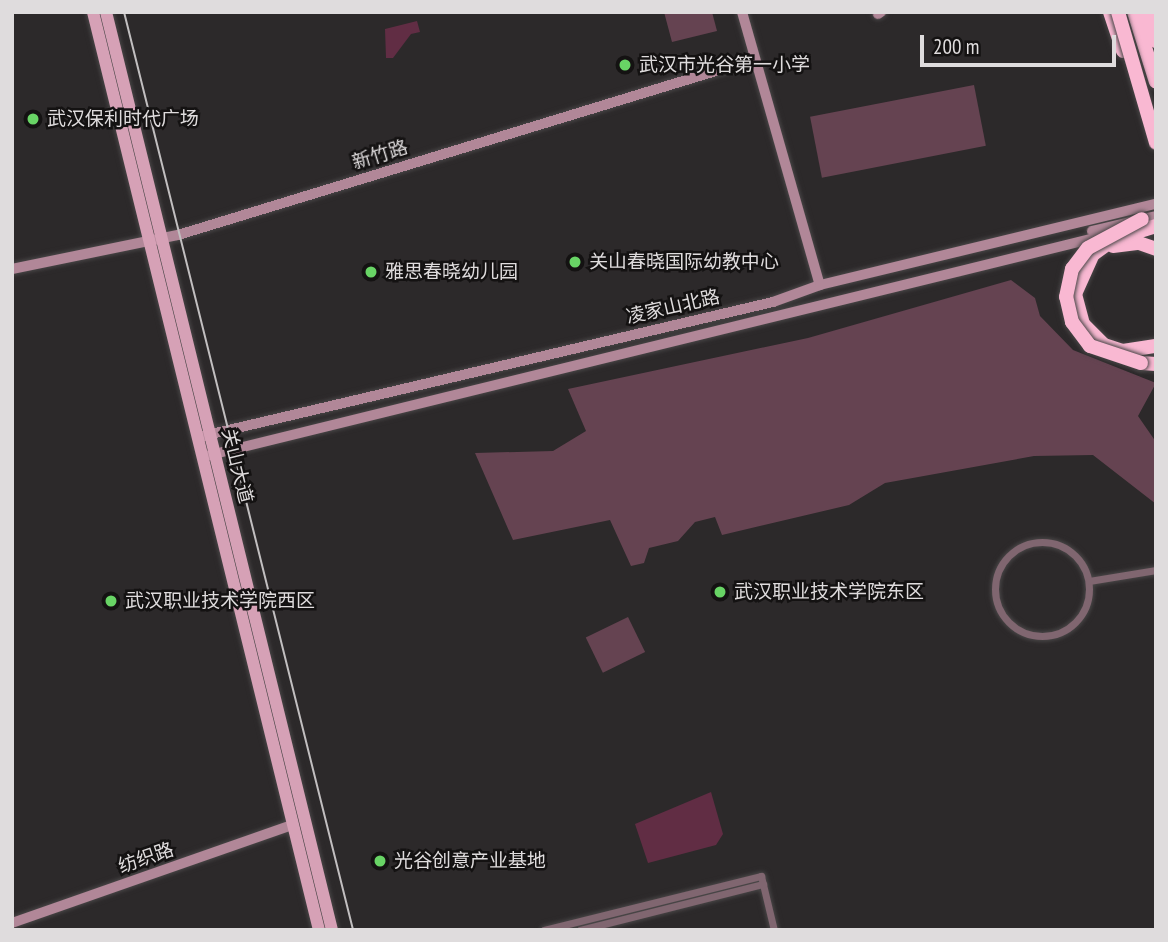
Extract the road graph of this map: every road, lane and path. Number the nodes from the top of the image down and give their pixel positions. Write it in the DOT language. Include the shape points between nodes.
graph roads {
  1 [pos="93,12"];
  2 [pos="106,12"];
  3 [pos="742,12"];
  4 [pos="1110,12"];
  5 [pos="1117,12"];
  6 [pos="1134,12"];
  7 [pos="1139,12"];
  8 [pos="1146,12"];
  9 [pos="1156,41"];
  10 [pos="755,59"];
  11 [pos="1156,64"];
  12 [pos="1156,82"];
  13 [pos="1147,116"];
  14 [pos="1156,136"];
  15 [pos="1156,143"];
  16 [pos="1156,204"];
  17 [pos="1152,221"];
  18 [pos="155,239"];
  19 [pos="1156,249"];
  20 [pos="1093,254"];
  21 [pos="12,269"];
  22 [pos="820,285"];
  23 [pos="773,302"];
  24 [pos="1156,346"];
  25 [pos="1156,364"];
  26 [pos="203,436"];
  27 [pos="208,455"];
  28 [pos="1156,570"];
  29 [pos="1089,582"];
  30 [pos="292,825"];
  31 [pos="762,880"];
  32 [pos="12,923"];
  33 [pos="319,930"];
  34 [pos="332,930"];
  35 [pos="544,930"];
  36 [pos="580,930"];
  37 [pos="774,930"];
  1 -- 18 [label="main road, 关山大道"];
  2 -- 18 [label="main road, 关山大道"];
  3 -- 10 [label="main road"];
  4 -- 13 [label="highway, bridge"];
  5 -- 13 [label="highway, bridge"];
  5 -- 14 [label="main road"];
  6 -- 12 [label="highway"];
  7 -- 11 [label="main road"];
  8 -- 9 [label="highway"];
  10 -- 18 [label="main road, 新竹路"];
  10 -- 22 [label="main road"];
  13 -- 15 [label="highway, bridge"];
  16 -- 22 [label="main road, 凌家山北路"];
  17 -- 20 [label="highway"];
  17 -- 23 [label="main road, bridge" via="800,303"];
  17 -- 25 [label="highway, bridge" via="1088,248 1072,269 1066,297 1072,322 1090,346 1127,362"];
  17 -- 27 [label="main road"];
  18 -- 21 [label="main road, 新竹路"];
  18 -- 26 [label="main road, 关山大道"];
  19 -- 20 [label="highway" via="1128,243"];
  20 -- 24 [label="highway" via="1075,293 1088,332 1114,349"];
  22 -- 23 [label="main road, 凌家山北路"];
  23 -- 26 [label="main road, 凌家山北路"];
  26 -- 27 [label="main road, 关山大道"];
  27 -- 30 [label="main road, 关山大道"];
  27 -- 34 [label="main road, 关山大道"];
  28 -- 29 [label="street"];
  29 -- 29 [label="street" via="1083,613 1058,634 1025,634 1011,626 995,599 998,569 1013,552 1033,542 1069,550"];
  30 -- 32 [label="main road, 纺织路"];
  30 -- 33 [label="main road, 关山大道"];
  31 -- 35 [label="street"];
  31 -- 36 [label="street"];
  31 -- 37 [label="street"];
}
